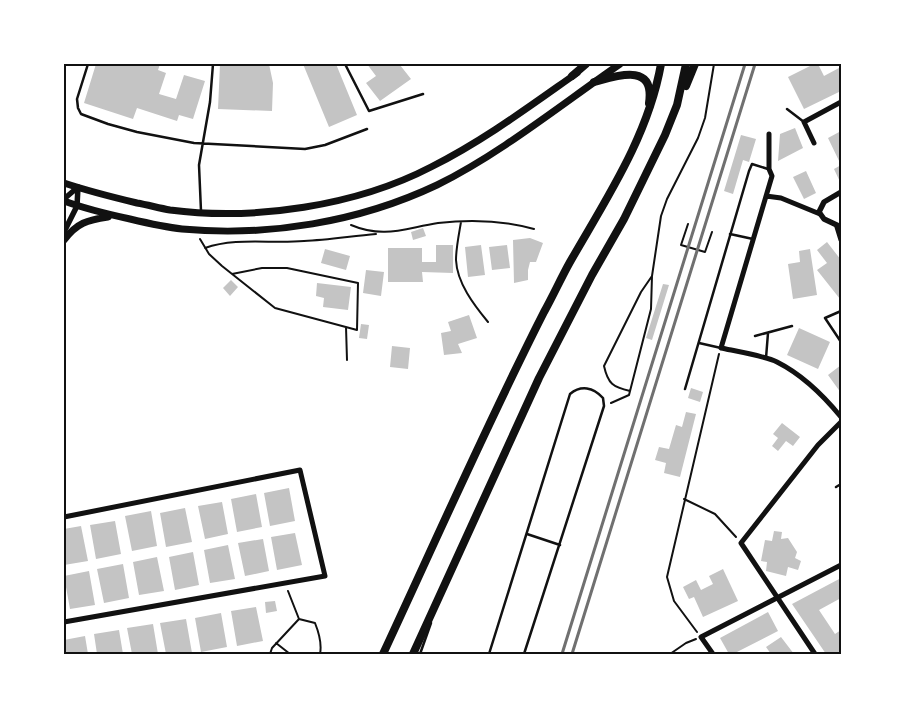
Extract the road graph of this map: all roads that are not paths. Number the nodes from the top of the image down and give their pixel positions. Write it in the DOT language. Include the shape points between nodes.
graph roads {
  1 [pos="88,64"];
  2 [pos="213,64"];
  3 [pos="345,64"];
  4 [pos="588,64"];
  5 [pos="620,64"];
  6 [pos="661,64"];
  7 [pos="686,64"];
  8 [pos="695,64"];
  9 [pos="572,76"];
  10 [pos="594,82"];
  11 [pos="423,94"];
  12 [pos="841,102"];
  13 [pos="786,109"];
  14 [pos="646,118"];
  15 [pos="673,118"];
  16 [pos="804,122"];
  17 [pos="366,129"];
  18 [pos="769,134"];
  19 [pos="202,143"];
  20 [pos="814,143"];
  21 [pos="769,169"];
  22 [pos="64,183"];
  23 [pos="78,188"];
  24 [pos="841,192"];
  25 [pos="766,196"];
  26 [pos="64,200"];
  27 [pos="77,206"];
  28 [pos="821,207"];
  29 [pos="807,209"];
  30 [pos="201,212"];
  31 [pos="820,214"];
  32 [pos="131,219"];
  33 [pos="839,227"];
  34 [pos="64,232"];
  35 [pos="730,234"];
  36 [pos="754,239"];
  37 [pos="64,240"];
  38 [pos="841,240"];
  39 [pos="841,311"];
  40 [pos="792,326"];
  41 [pos="768,332"];
  42 [pos="755,336"];
  43 [pos="841,342"];
  44 [pos="699,343"];
  45 [pos="721,348"];
  46 [pos="766,359"];
  47 [pos="685,389"];
  48 [pos="841,417"];
  49 [pos="841,422"];
  50 [pos="841,484"];
  51 [pos="836,487"];
  52 [pos="64,517"];
  53 [pos="527,534"];
  54 [pos="560,545"];
  55 [pos="841,565"];
  56 [pos="444,587"];
  57 [pos="777,598"];
  58 [pos="64,622"];
  59 [pos="382,654"];
  60 [pos="414,654"];
  61 [pos="420,654"];
  62 [pos="489,654"];
  63 [pos="524,654"];
  64 [pos="713,654"];
  65 [pos="815,654"];
  1 -- 19 [label="lane" via="77,99 81,114 138,132"];
  2 -- 19 [label="lane"];
  3 -- 11 [label="lane" via="369,111"];
  4 -- 9 [label="highway"];
  5 -- 10 [label="main road"];
  6 -- 14 [label="highway"];
  7 -- 15 [label="highway"];
  8 -- 15 [label="highway"];
  9 -- 30 [label="main road" via="453,156 399,182 310,207"];
  10 -- 14 [label="highway" via="624,74 640,76 649,88"];
  10 -- 32 [label="main road" via="462,171 406,198 346,217 313,224 246,230 164,227"];
  12 -- 16 [label="street"];
  13 -- 16 [label="lane"];
  14 -- 59 [label="highway" via="608,198 516,367"];
  15 -- 56 [label="highway" via="624,219 539,378"];
  16 -- 20 [label="street"];
  17 -- 19 [label="lane" via="325,145 304,149"];
  18 -- 21 [label="street"];
  19 -- 30 [label="lane" via="199,165"];
  21 -- 25 [label="street" via="772,176"];
  21 -- 35 [label="lane" via="752,164"];
  22 -- 23 [label="main road"];
  23 -- 26 [label="street"];
  23 -- 27 [label="street"];
  23 -- 30 [label="main road" via="167,210"];
  24 -- 28 [label="street"];
  25 -- 29 [label="street" via="781,198"];
  25 -- 36 [label="street"];
  26 -- 27 [label="main road"];
  27 -- 32 [label="main road"];
  27 -- 34 [label="street"];
  28 -- 29 [label="street"];
  28 -- 31 [label="street"];
  29 -- 31 [label="street"];
  31 -- 33 [label="street"];
  32 -- 37 [label="main road" via="110,216 90,219 76,227"];
  33 -- 38 [label="street"];
  35 -- 36 [label="lane"];
  35 -- 44 [label="lane"];
  36 -- 45 [label="street"];
  39 -- 43 [label="lane" via="825,318"];
  40 -- 41 [label="lane"];
  41 -- 42 [label="lane"];
  41 -- 46 [label="lane"];
  44 -- 45 [label="lane"];
  44 -- 47 [label="lane"];
  45 -- 46 [label="street"];
  46 -- 48 [label="street" via="776,361 805,379"];
  49 -- 57 [label="street" via="818,445 741,543"];
  50 -- 51 [label="lane"];
  52 -- 58 [label="street" via="300,470 325,576"];
  53 -- 54 [label="lane"];
  53 -- 54 [label="lane" via="570,394 582,388 596,391 603,398 604,406"];
  53 -- 62 [label="lane"];
  54 -- 63 [label="lane"];
  55 -- 57 [label="street"];
  56 -- 60 [label="highway"];
  56 -- 61 [label="lane"];
  57 -- 64 [label="street" via="701,637"];
  57 -- 65 [label="street"];
}
